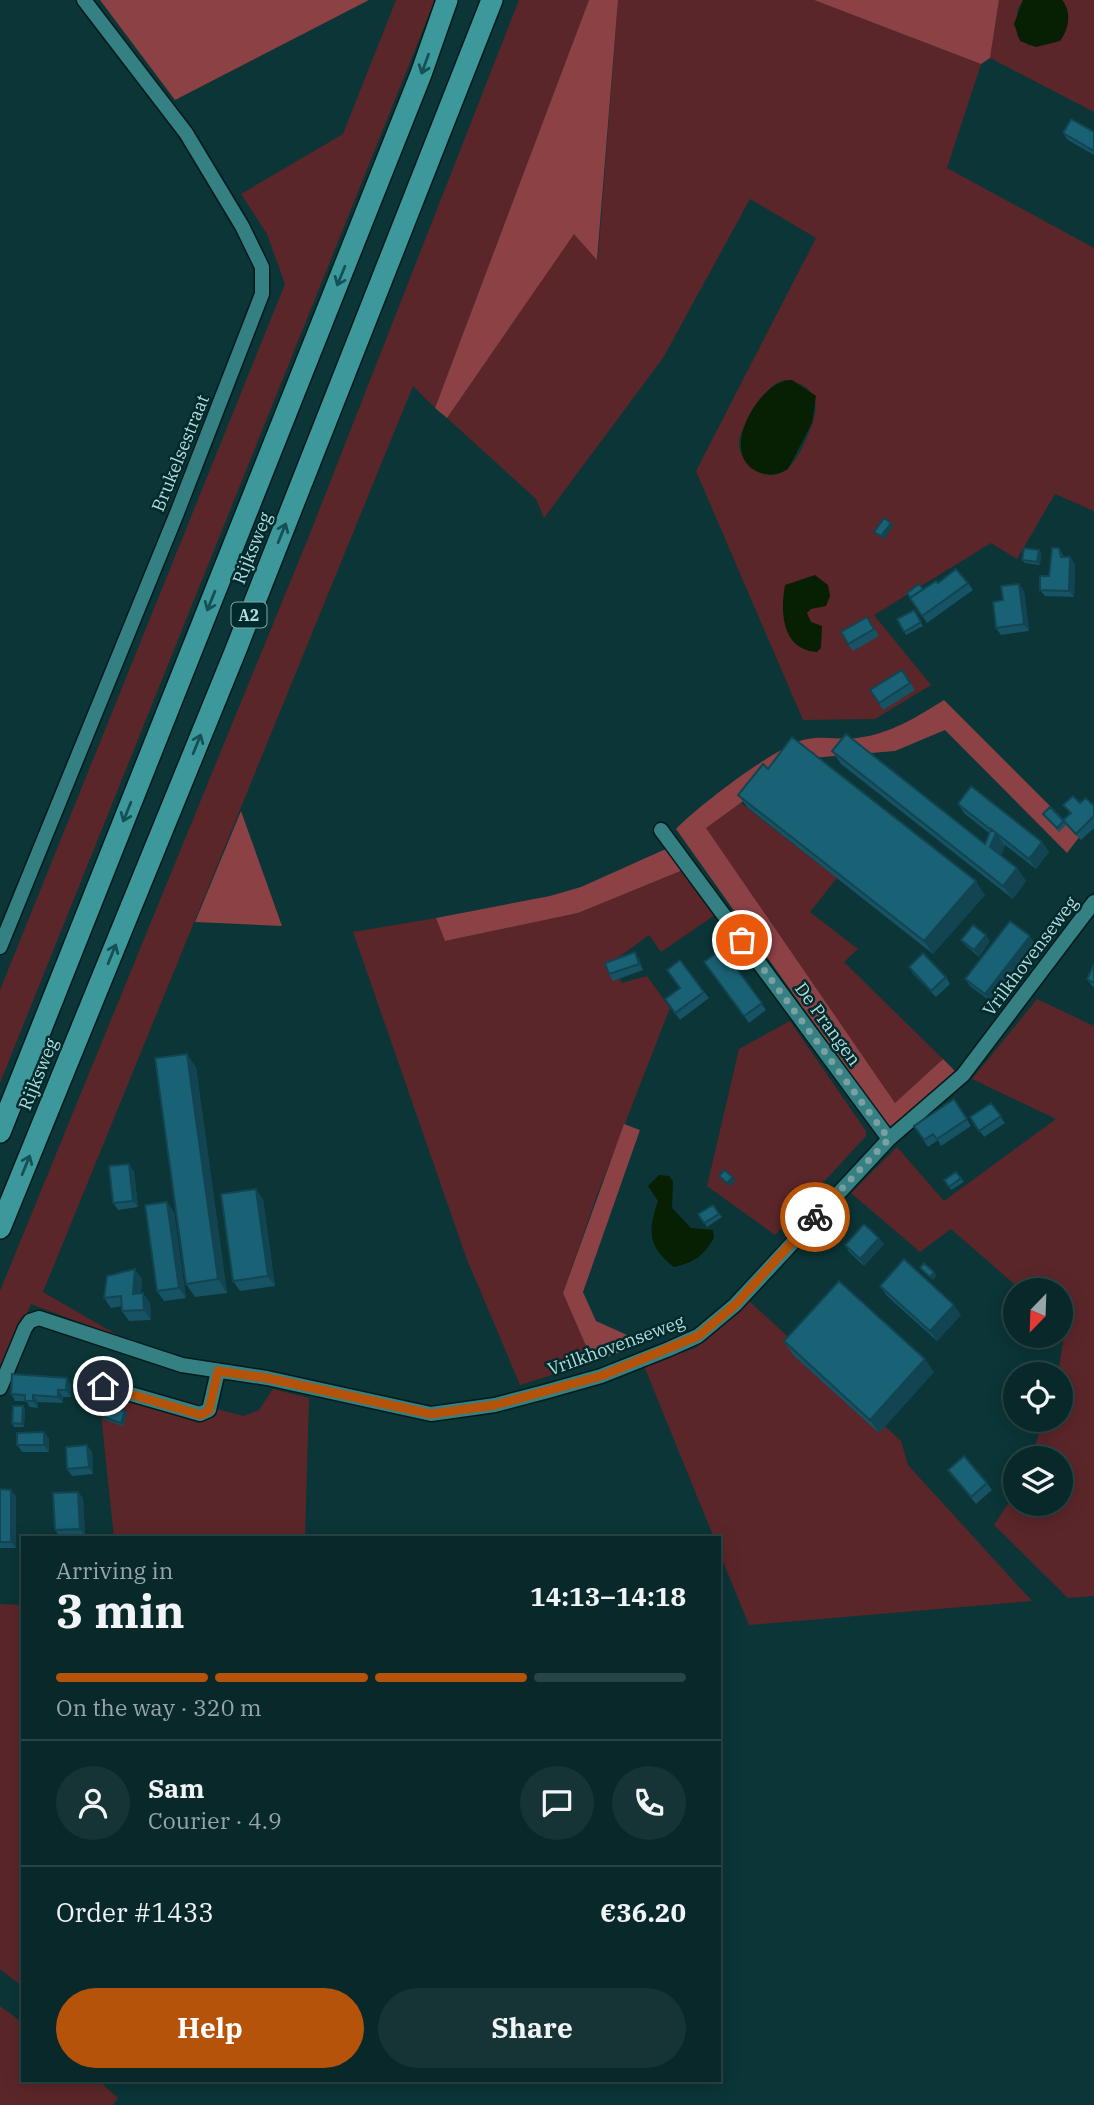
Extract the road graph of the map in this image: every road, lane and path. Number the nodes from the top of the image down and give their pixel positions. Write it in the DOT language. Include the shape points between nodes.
graph roads {
  1 [pos="84,0"];
  2 [pos="447,0"];
  3 [pos="492,0"];
  4 [pos="661,830"];
  5 [pos="1094,902"];
  6 [pos="0,947"];
  7 [pos="0,1132"];
  8 [pos="889,1139"];
  9 [pos="0,1228"];
  10 [pos="218,1371"];
  11 [pos="103,1386"];
  12 [pos="0,1388"];
  1 -- 6 [label="street, Brukelsestraat" via="186,133 242,226 262,267 261,294"];
  2 -- 7 [label="highway, Rijksweg / A2, one-way"];
  9 -- 3 [label="highway, Rijksweg / A2, one-way" via="235,652"];
  4 -- 8 [label="street, De Prangen"];
  5 -- 8 [label="street, Vrilkhovenseweg" via="977,1059"];
  8 -- 10 [label="street, Vrilkhovenseweg" via="716,1323 698,1336 601,1376 495,1405 431,1414"];
  10 -- 11 [label="street" via="209,1410 201,1415"];
  10 -- 12 [label="street, Vrilkhovenseweg" via="152,1357 39,1318 25,1328"];
}
